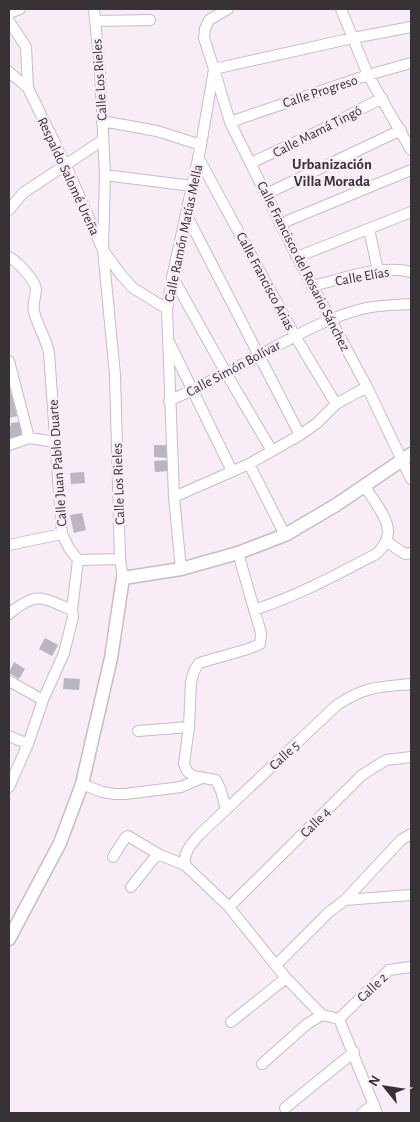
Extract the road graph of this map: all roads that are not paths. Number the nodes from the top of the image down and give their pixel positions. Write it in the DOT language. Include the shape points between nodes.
graph roads {
  1 [pos="20,9"];
  2 [pos="94,9"];
  3 [pos="228,9"];
  4 [pos="341,9"];
  5 [pos="9,13"];
  6 [pos="150,20"];
  7 [pos="9,21"];
  8 [pos="95,21"];
  9 [pos="411,27"];
  10 [pos="353,38"];
  11 [pos="411,63"];
  12 [pos="214,69"];
  13 [pos="9,72"];
  14 [pos="368,75"];
  15 [pos="9,82"];
  16 [pos="28,88"];
  17 [pos="382,98"];
  18 [pos="102,121"];
  19 [pos="230,122"];
  20 [pos="401,130"];
  21 [pos="104,140"];
  22 [pos="201,145"];
  23 [pos="411,150"];
  24 [pos="198,157"];
  25 [pos="251,163"];
  26 [pos="66,166"];
  27 [pos="411,170"];
  28 [pos="106,175"];
  29 [pos="192,186"];
  30 [pos="266,194"];
  31 [pos="9,210"];
  32 [pos="411,212"];
  33 [pos="186,214"];
  34 [pos="280,224"];
  35 [pos="369,229"];
  36 [pos="103,250"];
  37 [pos="9,256"];
  38 [pos="297,257"];
  39 [pos="378,271"];
  40 [pos="411,272"];
  41 [pos="172,276"];
  42 [pos="312,286"];
  43 [pos="411,304"];
  44 [pos="167,309"];
  45 [pos="331,320"];
  46 [pos="295,336"];
  47 [pos="169,342"];
  48 [pos="259,356"];
  49 [pos="9,361"];
  50 [pos="226,373"];
  51 [pos="367,387"];
  52 [pos="192,390"];
  53 [pos="169,401"];
  54 [pos="336,404"];
  55 [pos="300,435"];
  56 [pos="29,438"];
  57 [pos="56,442"];
  58 [pos="9,445"];
  59 [pos="272,451"];
  60 [pos="407,457"];
  61 [pos="249,464"];
  62 [pos="232,471"];
  63 [pos="411,479"];
  64 [pos="364,485"];
  65 [pos="174,497"];
  66 [pos="62,534"];
  67 [pos="285,535"];
  68 [pos="387,542"];
  69 [pos="9,545"];
  70 [pos="238,552"];
  71 [pos="411,553"];
  72 [pos="120,559"];
  73 [pos="78,560"];
  74 [pos="181,569"];
  75 [pos="123,578"];
  76 [pos="72,610"];
  77 [pos="254,610"];
  78 [pos="9,614"];
  79 [pos="9,681"];
  80 [pos="411,684"];
  81 [pos="43,700"];
  82 [pos="189,726"];
  83 [pos="138,731"];
  84 [pos="9,736"];
  85 [pos="28,744"];
  86 [pos="411,757"];
  87 [pos="202,778"];
  88 [pos="82,784"];
  89 [pos="9,788"];
  90 [pos="226,809"];
  91 [pos="411,834"];
  92 [pos="160,855"];
  93 [pos="113,857"];
  94 [pos="185,864"];
  95 [pos="131,887"];
  96 [pos="411,895"];
  97 [pos="345,900"];
  98 [pos="229,907"];
  99 [pos="9,939"];
  100 [pos="276,965"];
  101 [pos="411,967"];
  102 [pos="286,978"];
  103 [pos="322,1015"];
  104 [pos="339,1019"];
  105 [pos="231,1022"];
  106 [pos="354,1052"];
  107 [pos="262,1064"];
  108 [pos="285,1108"];
  109 [pos="375,1109"];
  110 [pos="362,1113"];
  1 -- 5 [label="street"];
  2 -- 8 [label="street, Calle Los Rieles"];
  3 -- 12 [label="street, Calle Ramón Matías Mella" via="209,20 204,38"];
  4 -- 10 [label="street"];
  6 -- 8 [label="street"];
  7 -- 16 [label="street, Respaldo Salomé Ureña" via="26,47"];
  8 -- 18 [label="street, Calle Los Rieles"];
  9 -- 10 [label="street"];
  10 -- 12 [label="street"];
  10 -- 14 [label="street"];
  11 -- 14 [label="street, Calle Progreso"];
  12 -- 19 [label="street, Calle Francisco del Rosario Sánchez"];
  12 -- 22 [label="street, Calle Ramón Matías Mella"];
  13 -- 16 [label="street"];
  14 -- 17 [label="street"];
  14 -- 19 [label="street, Calle Progreso"];
  15 -- 16 [label="street"];
  16 -- 26 [label="street, Respaldo Salomé Ureña"];
  17 -- 20 [label="street"];
  17 -- 25 [label="street, Calle Mamá Tingó"];
  18 -- 21 [label="street, Calle Los Rieles"];
  18 -- 22 [label="street" via="157,131"];
  19 -- 25 [label="street, Calle Francisco del Rosario Sánchez"];
  20 -- 23 [label="street"];
  20 -- 30 [label="street"];
  21 -- 26 [label="street"];
  21 -- 28 [label="street, Calle Los Rieles"];
  22 -- 24 [label="street, Calle Ramón Matías Mella"];
  24 -- 29 [label="street, Calle Ramón Matías Mella"];
  24 -- 46 [label="street, Calle Francisco Arias"];
  25 -- 30 [label="street, Calle Francisco del Rosario Sánchez"];
  26 -- 31 [label="street" via="23,194"];
  26 -- 36 [label="street, Respaldo Salomé Ureña"];
  27 -- 34 [label="street"];
  28 -- 29 [label="street"];
  28 -- 36 [label="street, Calle Los Rieles"];
  29 -- 33 [label="street, Calle Ramón Matías Mella"];
  30 -- 34 [label="street, Calle Francisco del Rosario Sánchez"];
  32 -- 35 [label="street"];
  33 -- 41 [label="street, Calle Ramón Matías Mella"];
  33 -- 48 [label="street"];
  34 -- 38 [label="street, Calle Francisco del Rosario Sánchez"];
  35 -- 38 [label="street"];
  35 -- 39 [label="street"];
  36 -- 44 [label="street, Respaldo Salomé Ureña" via="133,288"];
  36 -- 72 [label="street, Calle Los Rieles" via="115,375"];
  37 -- 57 [label="street, Calle Juan Pablo Duarte" via="34,282 34,311 49,353"];
  38 -- 42 [label="street, Calle Francisco del Rosario Sánchez"];
  39 -- 40 [label="street, Calle Elías"];
  39 -- 42 [label="street, Calle Elías"];
  41 -- 44 [label="street, Calle Ramón Matías Mella"];
  41 -- 50 [label="street"];
  42 -- 45 [label="street, Calle Francisco del Rosario Sánchez"];
  43 -- 45 [label="street, Calle Simón Bolívar" via="366,308"];
  44 -- 47 [label="street, Calle Ramón Matías Mella"];
  45 -- 46 [label="street, Calle Simón Bolívar"];
  45 -- 51 [label="street, Calle Francisco del Rosario Sánchez"];
  46 -- 48 [label="street, Calle Simón Bolívar"];
  46 -- 54 [label="street, Calle Francisco Arias"];
  47 -- 52 [label="street"];
  47 -- 53 [label="street, Calle Ramón Matías Mella"];
  48 -- 50 [label="street, Calle Simón Bolívar"];
  48 -- 55 [label="street"];
  49 -- 56 [label="street"];
  50 -- 52 [label="street, Calle Simón Bolívar"];
  50 -- 59 [label="street"];
  51 -- 54 [label="street"];
  51 -- 60 [label="street, Calle Francisco del Rosario Sánchez"];
  52 -- 53 [label="street, Calle Simón Bolívar"];
  52 -- 62 [label="street"];
  53 -- 65 [label="street, Calle Ramón Matías Mella"];
  54 -- 55 [label="street"];
  55 -- 59 [label="street"];
  56 -- 57 [label="street"];
  56 -- 58 [label="street"];
  57 -- 66 [label="street, Calle Juan Pablo Duarte"];
  59 -- 61 [label="street"];
  60 -- 63 [label="street, Calle Francisco del Rosario Sánchez"];
  60 -- 64 [label="street"];
  61 -- 62 [label="street"];
  61 -- 67 [label="street"];
  62 -- 65 [label="street"];
  64 -- 67 [label="street"];
  64 -- 68 [label="street" via="387,524 390,532"];
  65 -- 74 [label="street, Calle Ramón Matías Mella"];
  66 -- 69 [label="street"];
  66 -- 73 [label="street, Calle Juan Pablo Duarte"];
  67 -- 70 [label="street"];
  68 -- 71 [label="street" via="405,554"];
  68 -- 77 [label="street" via="376,554 309,588"];
  70 -- 74 [label="street"];
  70 -- 77 [label="street"];
  72 -- 73 [label="street"];
  72 -- 75 [label="street, Calle Los Rieles"];
  73 -- 76 [label="street"];
  74 -- 75 [label="street"];
  75 -- 88 [label="street, Calle Los Rieles" via="111,658"];
  76 -- 78 [label="street" via="36,597"];
  76 -- 81 [label="street" via="64,653"];
  77 -- 82 [label="street" via="261,633 260,644 199,663 194,671"];
  79 -- 81 [label="street"];
  80 -- 90 [label="street, Calle 5" via="375,687 356,693 337,705"];
  81 -- 85 [label="street"];
  82 -- 83 [label="street"];
  82 -- 87 [label="street" via="184,764 193,776"];
  84 -- 85 [label="street"];
  85 -- 89 [label="street"];
  86 -- 98 [label="street, Calle 4" via="386,760 362,775"];
  87 -- 88 [label="street" via="181,787 125,794 102,792"];
  87 -- 90 [label="street" via="216,780"];
  88 -- 99 [label="street, Calle Los Rieles" via="60,843"];
  90 -- 94 [label="street, Calle 5" via="189,847"];
  91 -- 97 [label="street" via="401,840"];
  92 -- 93 [label="street" via="128,836"];
  92 -- 94 [label="street"];
  92 -- 95 [label="street"];
  94 -- 98 [label="street"];
  96 -- 97 [label="street"];
  97 -- 100 [label="street"];
  98 -- 100 [label="street"];
  100 -- 102 [label="street"];
  101 -- 104 [label="street, Calle 2" via="389,970"];
  102 -- 103 [label="street"];
  102 -- 105 [label="street"];
  103 -- 104 [label="street"];
  103 -- 107 [label="street" via="307,1024"];
  104 -- 106 [label="street"];
  106 -- 108 [label="street"];
  106 -- 109 [label="street"];
  109 -- 110 [label="street"];
}
